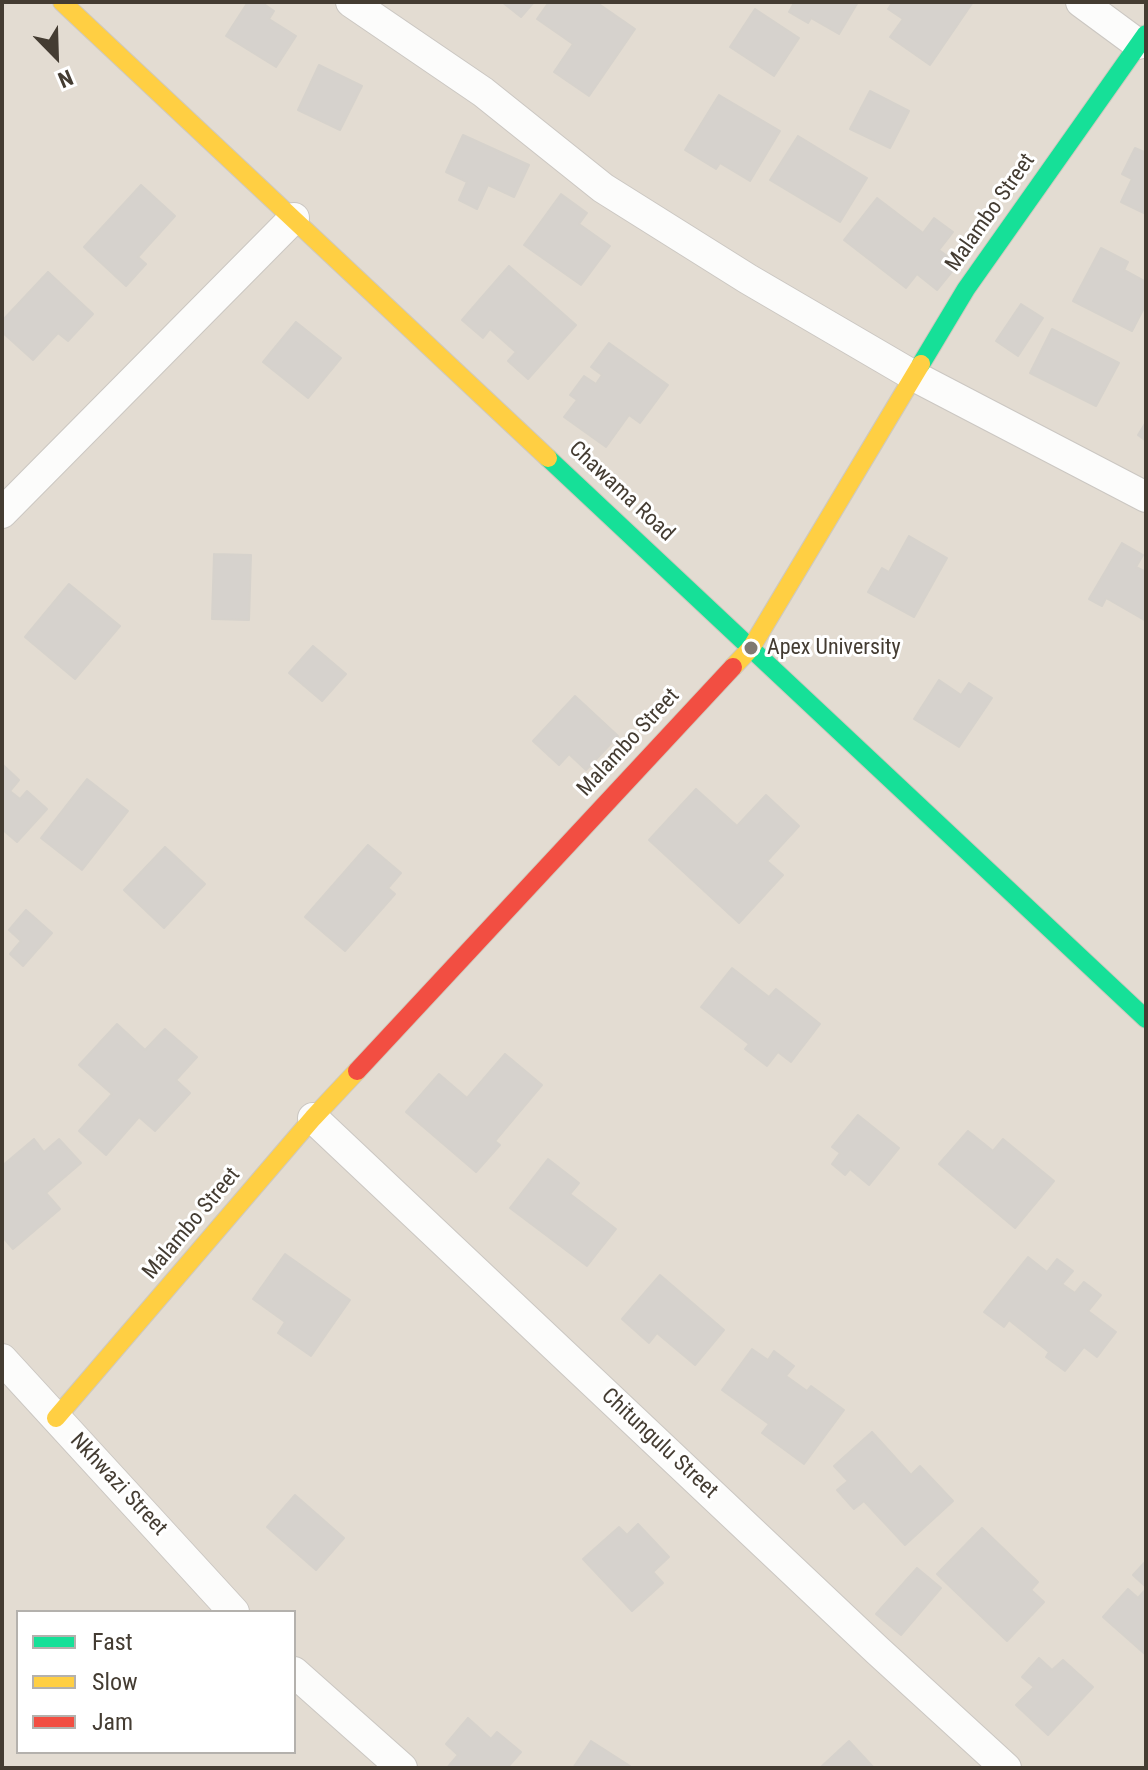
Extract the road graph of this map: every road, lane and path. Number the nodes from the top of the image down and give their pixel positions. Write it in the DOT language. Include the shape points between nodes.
graph roads {
  1 [pos="351,2"];
  2 [pos="1081,2"];
  3 [pos="76,7"];
  4 [pos="1142,39"];
  5 [pos="294,218"];
  6 [pos="914,376"];
  7 [pos="1146,497"];
  8 [pos="2,513"];
  9 [pos="751,648"];
  10 [pos="1146,1019"];
  11 [pos="313,1118"];
  12 [pos="2,1359"];
  13 [pos="56,1418"];
  14 [pos="232,1610"];
  15 [pos="296,1674"];
  16 [pos="402,1768"];
  17 [pos="1006,1768"];
  1 -- 6 [label="street" via="483,92 603,188"];
  2 -- 4 [label="street"];
  3 -- 5 [label="street, Chawama Road"];
  4 -- 6 [label="street, Malambo Street" via="966,289"];
  5 -- 8 [label="street"];
  5 -- 9 [label="street, Chawama Road"];
  6 -- 7 [label="street"];
  6 -- 9 [label="street, Malambo Street"];
  9 -- 10 [label="street, Chawama Road"];
  9 -- 11 [label="street, Malambo Street"];
  11 -- 13 [label="street, Malambo Street"];
  11 -- 17 [label="street, Chitungulu Street"];
  12 -- 13 [label="street, Nkhwazi Street"];
  13 -- 14 [label="street, Nkhwazi Street"];
  15 -- 16 [label="street"];
}
